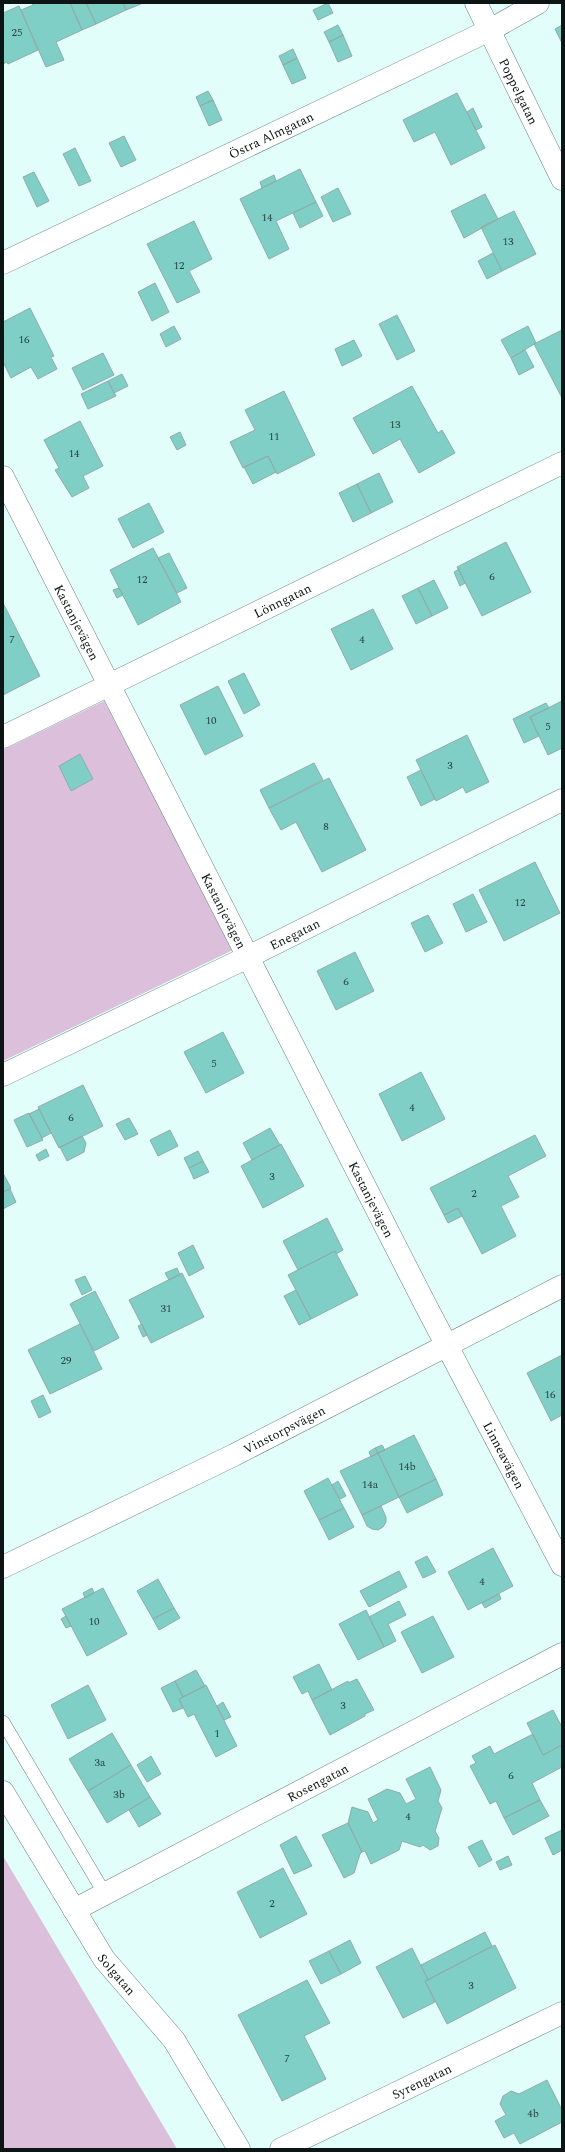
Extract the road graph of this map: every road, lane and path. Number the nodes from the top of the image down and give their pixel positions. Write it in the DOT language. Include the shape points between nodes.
graph roads {
  1 [pos="476,3"];
  2 [pos="538,3"];
  3 [pos="490,30"];
  4 [pos="562,179"];
  5 [pos="3,263"];
  6 [pos="562,463"];
  7 [pos="3,477"];
  8 [pos="110,686"];
  9 [pos="3,737"];
  10 [pos="562,800"];
  11 [pos="248,956"];
  12 [pos="3,1075"];
  13 [pos="562,1286"];
  14 [pos="446,1345"];
  15 [pos="562,1565"];
  16 [pos="3,1567"];
  17 [pos="562,1654"];
  18 [pos="3,1722"];
  19 [pos="3,1792"];
  20 [pos="105,1894"];
  21 [pos="74,1910"];
  22 [pos="562,2013"];
  23 [pos="239,2149"];
  24 [pos="281,2149"];
  1 -- 3 [label="street, Poppelgatan"];
  2 -- 3 [label="street, Östra Almgatan"];
  3 -- 4 [label="street, Poppelgatan"];
  3 -- 5 [label="street, Östra Almgatan"];
  6 -- 8 [label="street, Lönngatan"];
  7 -- 8 [label="street, Kastanjevägen"];
  8 -- 9 [label="street, Lönngatan"];
  8 -- 11 [label="street, Kastanjevägen"];
  10 -- 11 [label="street, Enegatan"];
  11 -- 12 [label="street, Enegatan"];
  11 -- 14 [label="street, Kastanjevägen"];
  13 -- 14 [label="street, Vinstorpsvägen"];
  14 -- 15 [label="street, Linneavägen"];
  14 -- 16 [label="street, Vinstorpsvägen" via="234,1455"];
  17 -- 20 [label="street, Rosengatan"];
  18 -- 20 [label="lane"];
  19 -- 21 [label="street, Solgatan"];
  20 -- 21 [label="street, Rosengatan"];
  21 -- 23 [label="street, Solgatan" via="104,1959 174,2040"];
  22 -- 24 [label="street, Syrengatan"];
}
